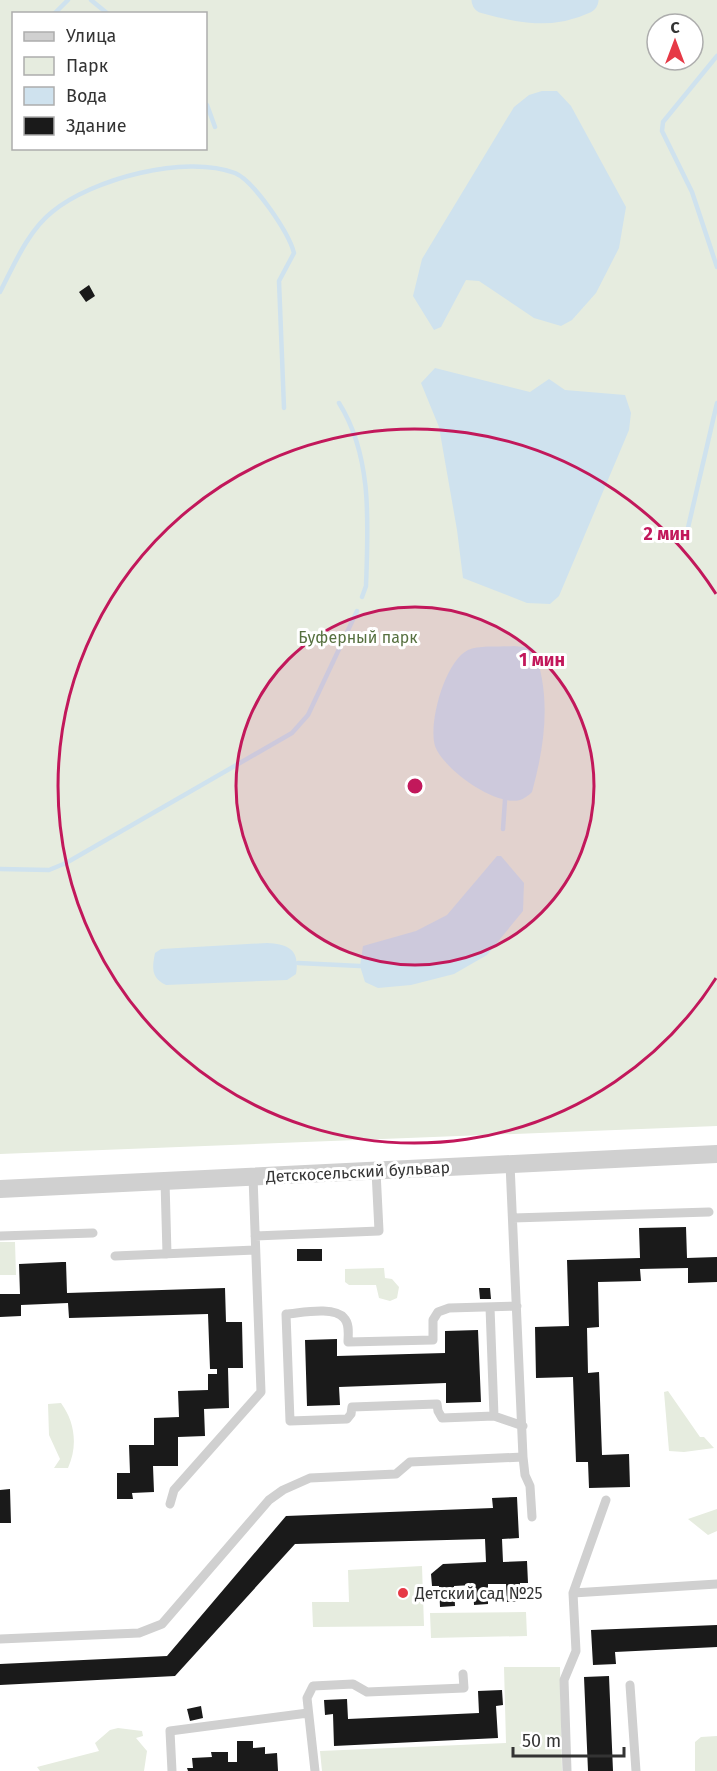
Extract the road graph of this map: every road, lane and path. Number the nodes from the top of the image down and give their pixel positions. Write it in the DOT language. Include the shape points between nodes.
graph roads {
  1 [pos="717,1154"];
  2 [pos="510,1164"];
  3 [pos="376,1171"];
  4 [pos="252,1177"];
  5 [pos="165,1181"];
  6 [pos="0,1189"];
  7 [pos="709,1212"];
  8 [pos="513,1218"];
  9 [pos="93,1233"];
  10 [pos="0,1236"];
  11 [pos="255,1236"];
  12 [pos="255,1251"];
  13 [pos="167,1254"];
  14 [pos="115,1256"];
  15 [pos="517,1306"];
  16 [pos="490,1307"];
  17 [pos="494,1416"];
  18 [pos="523,1426"];
  19 [pos="523,1457"];
  20 [pos="606,1500"];
  21 [pos="170,1504"];
  22 [pos="532,1517"];
  23 [pos="717,1584"];
  24 [pos="573,1593"];
  25 [pos="0,1639"];
  26 [pos="464,1674"];
  27 [pos="630,1685"];
  28 [pos="308,1713"];
  29 [pos="172,1771"];
  30 [pos="315,1771"];
  31 [pos="567,1771"];
  32 [pos="636,1771"];
  1 -- 2 [label="street, Детскосельский бульвар"];
  2 -- 3 [label="street, Детскосельский бульвар"];
  2 -- 8 [label="lane"];
  3 -- 4 [label="street, Детскосельский бульвар"];
  3 -- 11 [label="lane" via="379,1231"];
  4 -- 5 [label="street, Детскосельский бульвар"];
  4 -- 11 [label="lane"];
  5 -- 6 [label="street, Детскосельский бульвар"];
  5 -- 13 [label="lane"];
  7 -- 8 [label="lane"];
  8 -- 15 [label="lane"];
  9 -- 10 [label="lane"];
  11 -- 12 [label="lane"];
  12 -- 13 [label="lane"];
  12 -- 21 [label="lane" via="261,1392 174,1490"];
  13 -- 14 [label="lane"];
  15 -- 16 [label="lane"];
  15 -- 18 [label="lane"];
  16 -- 17 [label="lane"];
  16 -- 17 [label="lane" via="438,1312 433,1320 433,1340 348,1342 348,1325 344,1317 333,1312 286,1314 290,1421 347,1419 352,1407 437,1404 442,1418"];
  17 -- 18 [label="lane"];
  18 -- 19 [label="lane"];
  19 -- 22 [label="lane"];
  19 -- 25 [label="lane" via="410,1462 396,1474 310,1479 269,1500 162,1624 139,1633"];
  20 -- 24 [label="lane"];
  23 -- 24 [label="lane"];
  24 -- 31 [label="lane" via="576,1651 564,1680"];
  26 -- 28 [label="lane" via="464,1688 367,1692 353,1684 314,1686 307,1698"];
  27 -- 32 [label="lane"];
  28 -- 29 [label="lane" via="170,1731"];
  28 -- 30 [label="lane"];
}
